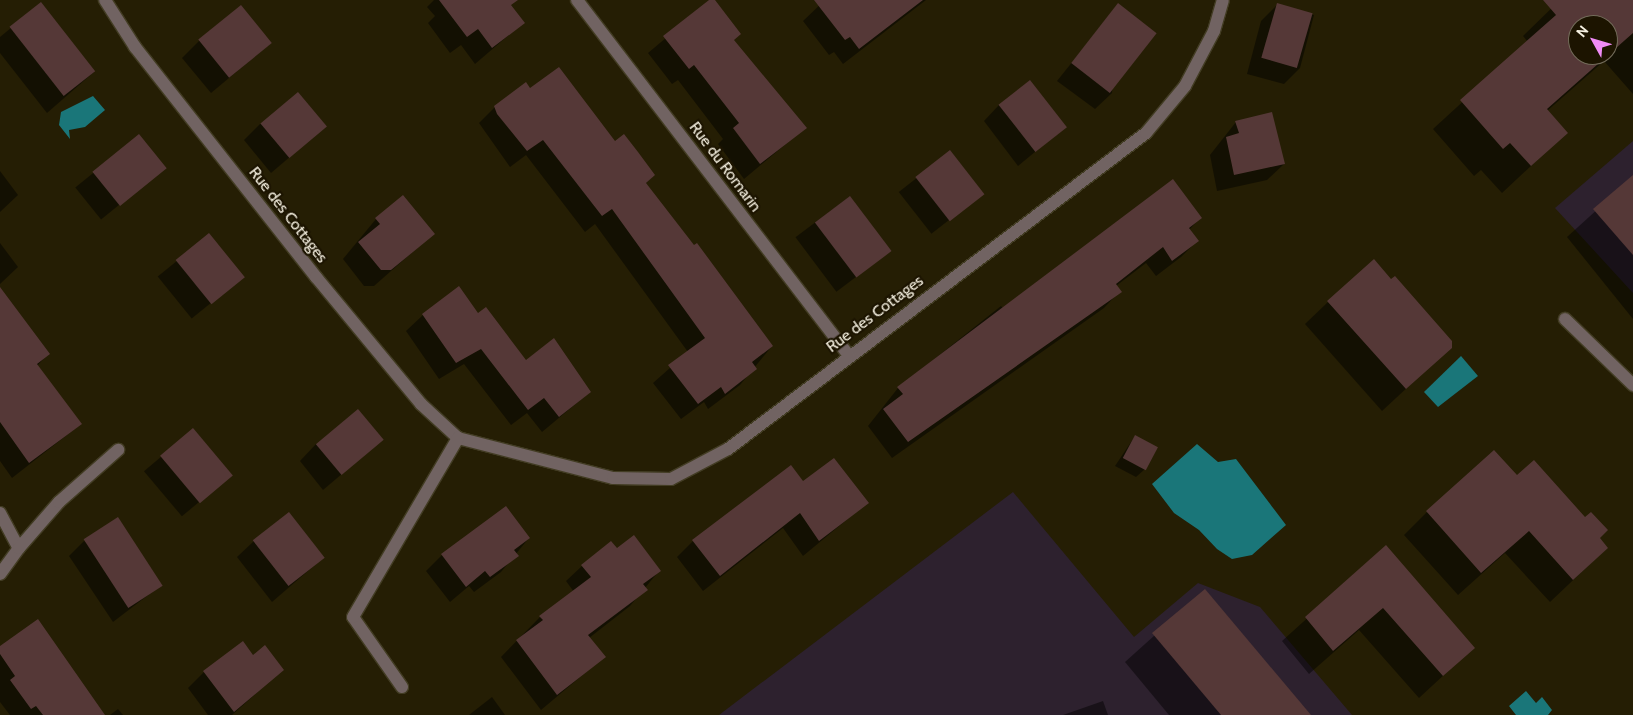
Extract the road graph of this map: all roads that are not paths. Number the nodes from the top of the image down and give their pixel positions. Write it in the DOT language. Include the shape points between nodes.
graph roads {
  1 [pos="105,0"];
  2 [pos="577,0"];
  3 [pos="1223,0"];
  4 [pos="1565,319"];
  5 [pos="848,354"];
  6 [pos="1633,385"];
  7 [pos="458,438"];
  8 [pos="118,450"];
  9 [pos="0,513"];
  10 [pos="19,548"];
  11 [pos="0,574"];
  12 [pos="402,687"];
  1 -- 7 [label="street, Rue des Cottages" via="135,47 316,277 421,404"];
  2 -- 5 [label="street, Rue du Romarin"];
  3 -- 5 [label="street, Rue des Cottages" via="1214,31 1185,86 1146,133"];
  4 -- 6 [label="street"];
  5 -- 7 [label="street, Rue des Cottages" via="728,449 671,479 613,478"];
  7 -- 12 [label="street" via="353,617"];
  8 -- 10 [label="street" via="59,502"];
  9 -- 10 [label="street"];
  10 -- 11 [label="street"];
}
